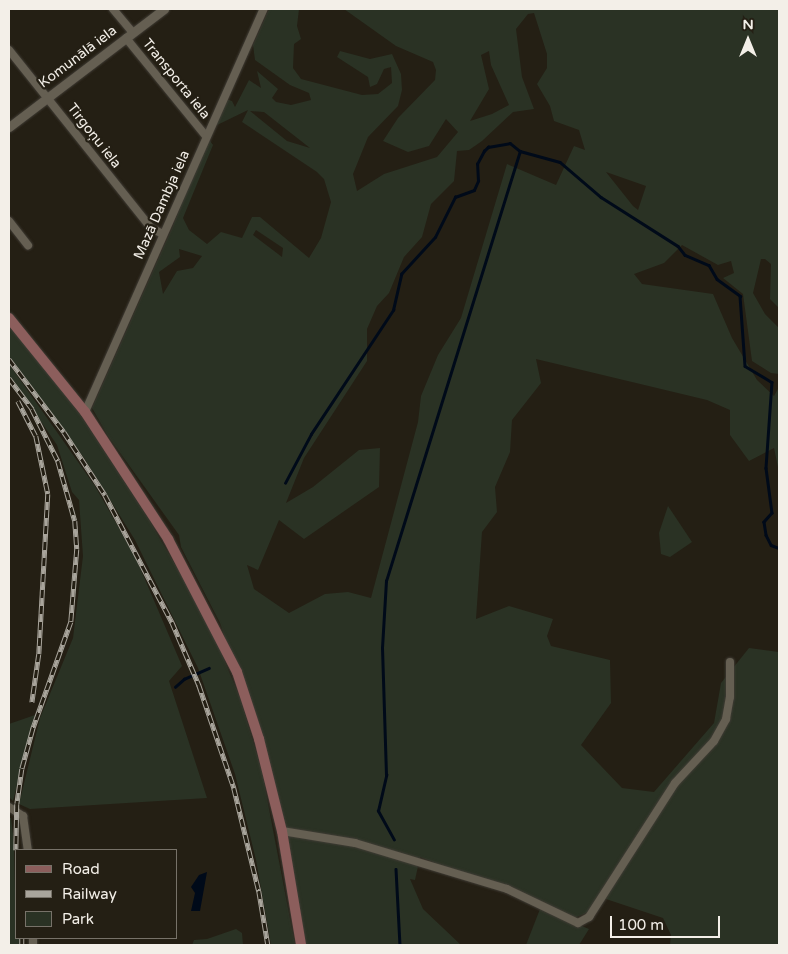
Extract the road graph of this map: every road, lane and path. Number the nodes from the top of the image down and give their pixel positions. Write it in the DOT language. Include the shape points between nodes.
graph roads {
  1 [pos="113,9"];
  2 [pos="164,9"];
  3 [pos="264,9"];
  4 [pos="129,35"];
  5 [pos="9,50"];
  6 [pos="47,97"];
  7 [pos="9,127"];
  8 [pos="206,136"];
  9 [pos="9,221"];
  10 [pos="163,234"];
  11 [pos="28,245"];
  12 [pos="9,318"];
  13 [pos="86,412"];
  14 [pos="730,662"];
  15 [pos="9,807"];
  16 [pos="282,831"];
  17 [pos="28,849"];
  18 [pos="301,945"];
  1 -- 4 [label="street, Transporta iela"];
  2 -- 4 [label="street, Komunālā iela"];
  3 -- 8 [label="street, Mazā Dambja iela"];
  4 -- 6 [label="street, Komunālā iela"];
  4 -- 8 [label="street, Transporta iela"];
  5 -- 6 [label="street, Tirgoņu iela"];
  6 -- 7 [label="street, Komunālā iela"];
  6 -- 10 [label="street, Tirgoņu iela" via="151,228"];
  8 -- 10 [label="street, Mazā Dambja iela"];
  9 -- 11 [label="street"];
  10 -- 13 [label="street, Mazā Dambja iela"];
  12 -- 13 [label="main road"];
  13 -- 16 [label="main road" via="168,539 229,656 260,739"];
  14 -- 16 [label="street" via="726,719 714,741 675,782 589,917 578,923 507,889 355,843"];
  15 -- 17 [label="street" via="23,816"];
  16 -- 18 [label="main road"];
}
